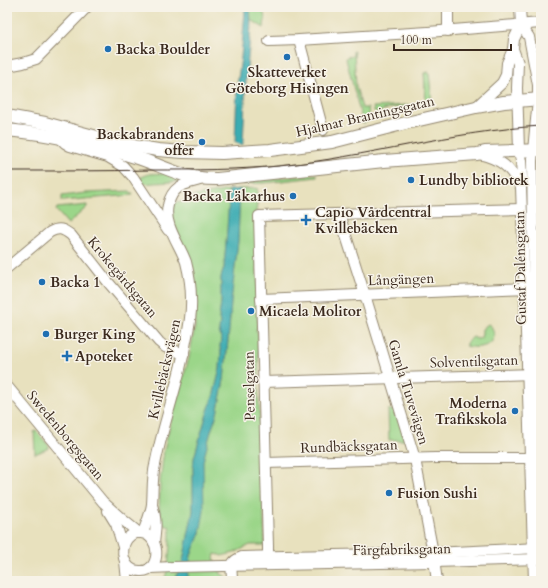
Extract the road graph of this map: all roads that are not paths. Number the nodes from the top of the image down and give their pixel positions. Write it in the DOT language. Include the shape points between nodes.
graph roads {
  1 [pos="87,7"];
  2 [pos="448,7"];
  3 [pos="520,7"];
  4 [pos="541,23"];
  5 [pos="521,25"];
  6 [pos="448,31"];
  7 [pos="299,40"];
  8 [pos="269,41"];
  9 [pos="513,49"];
  10 [pos="7,66"];
  11 [pos="540,99"];
  12 [pos="518,101"];
  13 [pos="476,107"];
  14 [pos="7,116"];
  15 [pos="7,130"];
  16 [pos="324,130"];
  17 [pos="60,138"];
  18 [pos="537,150"];
  19 [pos="519,151"];
  20 [pos="477,154"];
  21 [pos="206,179"];
  22 [pos="521,187"];
  23 [pos="521,209"];
  24 [pos="339,214"];
  25 [pos="175,240"];
  26 [pos="7,268"];
  27 [pos="533,288"];
  28 [pos="365,295"];
  29 [pos="261,299"];
  30 [pos="184,354"];
  31 [pos="535,374"];
  32 [pos="390,378"];
  33 [pos="263,382"];
  34 [pos="7,386"];
  35 [pos="529,458"];
  36 [pos="415,459"];
  37 [pos="266,463"];
  38 [pos="104,502"];
  39 [pos="152,505"];
  40 [pos="141,533"];
  41 [pos="541,542"];
  42 [pos="154,543"];
  43 [pos="123,547"];
  44 [pos="537,548"];
  45 [pos="157,553"];
  46 [pos="268,556"];
  47 [pos="433,557"];
  48 [pos="537,559"];
  49 [pos="125,561"];
  50 [pos="263,565"];
  51 [pos="232,566"];
  52 [pos="174,567"];
  53 [pos="144,574"];
  54 [pos="127,581"];
  55 [pos="232,581"];
  56 [pos="437,581"];
  57 [pos="534,581"];
  1 -- 10 [label="street" via="36,59"];
  2 -- 6 [label="street"];
  3 -- 5 [label="street"];
  4 -- 5 [label="street"];
  5 -- 6 [label="street"];
  5 -- 9 [label="street" via="514,39"];
  5 -- 11 [label="street, Gustaf Dalénsgatan" via="529,37"];
  6 -- 7 [label="street"];
  7 -- 8 [label="street"];
  7 -- 16 [label="street"];
  9 -- 12 [label="street, Gustaf Dalénsgatan" via="518,63"];
  9 -- 13 [label="street" via="502,83"];
  11 -- 12 [label="main road, Hjalmar Brantingsgatan"];
  11 -- 18 [label="street, Gustaf Dalénsgatan"];
  12 -- 13 [label="main road, Hjalmar Brantingsgatan"];
  12 -- 19 [label="street, Gustaf Dalénsgatan"];
  13 -- 14 [label="main road, Hjalmar Brantingsgatan" via="332,142 222,153 139,147"];
  15 -- 17 [label="main road"];
  17 -- 21 [label="main road"];
  17 -- 25 [label="street, Kvillebäcksvägen" via="70,146 108,157 123,166"];
  18 -- 19 [label="main road"];
  18 -- 27 [label="street, Gustaf Dalénsgatan" via="532,161"];
  19 -- 20 [label="main road"];
  19 -- 22 [label="street, Gustaf Dalénsgatan"];
  20 -- 21 [label="main road" via="384,161 228,179"];
  20 -- 22 [label="street" via="505,165"];
  21 -- 25 [label="street, Kvillebäcksvägen" via="183,184 172,195 167,215"];
  22 -- 23 [label="street, Gustaf Dalénsgatan"];
  23 -- 24 [label="street"];
  23 -- 27 [label="street, Gustaf Dalénsgatan"];
  24 -- 28 [label="street, Gamla Tuvevägen"];
  24 -- 29 [label="street, Penselgatan" via="259,216"];
  25 -- 30 [label="street, Kvillebäcksvägen" via="189,274 191,288 191,313"];
  26 -- 30 [label="street, Krokegårdsgatan" via="50,232 55,229 62,230 70,236 159,342"];
  27 -- 28 [label="street, Långängen"];
  27 -- 31 [label="street, Gustaf Dalénsgatan"];
  28 -- 29 [label="street, Långängen"];
  28 -- 32 [label="street, Gamla Tuvevägen"];
  29 -- 33 [label="street, Penselgatan"];
  30 -- 39 [label="street, Kvillebäcksvägen" via="154,466"];
  31 -- 32 [label="street, Solventilsgatan"];
  31 -- 35 [label="street, Gustaf Dalénsgatan"];
  31 -- 41 [label="street, Gustaf Dalénsgatan"];
  32 -- 33 [label="street, Solventilsgatan"];
  32 -- 36 [label="street, Gamla Tuvevägen"];
  33 -- 37 [label="street, Penselgatan"];
  34 -- 38 [label="street, Swedenborgsgatan"];
  35 -- 36 [label="street, Rundbäcksgatan"];
  35 -- 44 [label="street, Gustaf Dalénsgatan"];
  36 -- 37 [label="street, Rundbäcksgatan"];
  36 -- 47 [label="street, Gamla Tuvevägen"];
  37 -- 46 [label="street, Penselgatan"];
  38 -- 40 [label="street, Swedenborgsgatan"];
  38 -- 43 [label="street, Swedenborgsgatan" via="116,524"];
  39 -- 40 [label="street, Kvillebäcksvägen"];
  39 -- 42 [label="street, Kvillebäcksvägen" via="156,517"];
  40 -- 42 [label="street, Swedenborgsgatan" via="147,535"];
  40 -- 43 [label="street" via="128,537"];
  42 -- 45 [label="street"];
  43 -- 49 [label="street, Swedenborgsgatan"];
  44 -- 47 [label="street, Färgfabriksgatan"];
  44 -- 48 [label="street, Gustaf Dalénsgatan"];
  45 -- 52 [label="street"];
  45 -- 53 [label="street" via="154,562"];
  46 -- 47 [label="street, Färgfabriksgatan"];
  46 -- 50 [label="street"];
  46 -- 51 [label="street, Färgfabriksgatan" via="242,557 235,559"];
  47 -- 48 [label="street, Färgfabriksgatan"];
  47 -- 50 [label="street, Färgfabriksgatan"];
  47 -- 56 [label="street, Gamla Tuvevägen"];
  48 -- 57 [label="street, Gustaf Dalénsgatan"];
  49 -- 53 [label="street" via="132,569"];
  49 -- 54 [label="street, Swedenborgsgatan"];
  50 -- 51 [label="street, Färgfabriksgatan"];
  51 -- 52 [label="street, Färgfabriksgatan"];
  51 -- 55 [label="street"];
  52 -- 53 [label="street, Färgfabriksgatan"];
}
